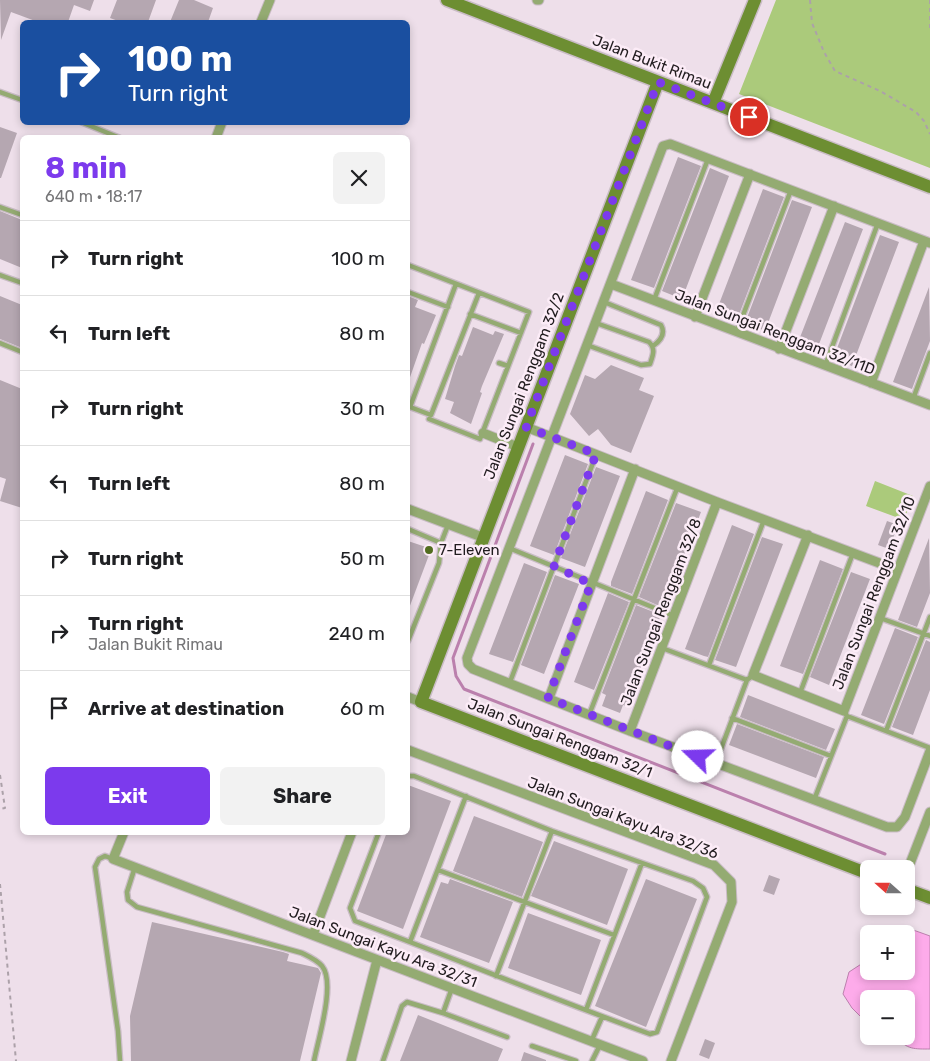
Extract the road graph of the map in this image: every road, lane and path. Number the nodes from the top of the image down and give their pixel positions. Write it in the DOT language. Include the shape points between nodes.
graph roads {
  1 [pos="270,0"];
  2 [pos="446,0"];
  3 [pos="755,0"];
  4 [pos="810,0"];
  5 [pos="930,0"];
  6 [pos="262,20"];
  7 [pos="930,30"];
  8 [pos="658,82"];
  9 [pos="0,92"];
  10 [pos="20,99"];
  11 [pos="713,103"];
  12 [pos="88,125"];
  13 [pos="930,134"];
  14 [pos="113,135"];
  15 [pos="708,158"];
  16 [pos="750,174"];
  17 [pos="930,187"];
  18 [pos="791,190"];
  19 [pos="834,206"];
  20 [pos="0,207"];
  21 [pos="20,214"];
  22 [pos="878,223"];
  23 [pos="927,242"];
  24 [pos="410,266"];
  25 [pos="0,275"];
  26 [pos="20,282"];
  27 [pos="456,284"];
  28 [pos="611,284"];
  29 [pos="410,293"];
  30 [pos="479,293"];
  31 [pos="654,300"];
  32 [pos="604,302"];
  33 [pos="448,307"];
  34 [pos="470,314"];
  35 [pos="695,317"];
  36 [pos="596,323"];
  37 [pos="737,332"];
  38 [pos="521,333"];
  39 [pos="0,343"];
  40 [pos="587,345"];
  41 [pos="653,346"];
  42 [pos="780,349"];
  43 [pos="20,351"];
  44 [pos="930,353"];
  45 [pos="499,363"];
  46 [pos="508,366"];
  47 [pos="825,366"];
  48 [pos="871,383"];
  49 [pos="913,399"];
  50 [pos="410,404"];
  51 [pos="930,406"];
  52 [pos="410,410"];
  53 [pos="429,419"];
  54 [pos="526,427"];
  55 [pos="483,433"];
  56 [pos="552,436"];
  57 [pos="518,447"];
  58 [pos="596,454"];
  59 [pos="635,469"];
  60 [pos="678,486"];
  61 [pos="930,486"];
  62 [pos="928,500"];
  63 [pos="717,502"];
  64 [pos="410,510"];
  65 [pos="764,519"];
  66 [pos="448,524"];
  67 [pos="410,530"];
  68 [pos="808,535"];
  69 [pos="482,537"];
  70 [pos="441,543"];
  71 [pos="509,548"];
  72 [pos="854,552"];
  73 [pos="554,566"];
  74 [pos="898,570"];
  75 [pos="591,584"];
  76 [pos="635,600"];
  77 [pos="674,616"];
  78 [pos="930,617"];
  79 [pos="880,618"];
  80 [pos="924,634"];
  81 [pos="410,636"];
  82 [pos="930,636"];
  83 [pos="662,648"];
  84 [pos="710,665"];
  85 [pos="750,678"];
  86 [pos="510,682"];
  87 [pos="800,693"];
  88 [pos="410,697"];
  89 [pos="548,698"];
  90 [pos="421,702"];
  91 [pos="846,714"];
  92 [pos="589,715"];
  93 [pos="732,718"];
  94 [pos="630,731"];
  95 [pos="886,731"];
  96 [pos="930,749"];
  97 [pos="410,751"];
  98 [pos="831,756"];
  99 [pos="716,764"];
  100 [pos="0,775"];
  101 [pos="410,776"];
  102 [pos="466,796"];
  103 [pos="814,801"];
  104 [pos="0,809"];
  105 [pos="930,812"];
  106 [pos="552,832"];
  107 [pos="123,835"];
  108 [pos="351,835"];
  109 [pos="378,835"];
  110 [pos="113,859"];
  111 [pos="911,860"];
  112 [pos="642,863"];
  113 [pos="135,867"];
  114 [pos="438,870"];
  115 [pos="860,871"];
  116 [pos="0,884"];
  117 [pos="915,892"];
  118 [pos="930,898"];
  119 [pos="526,903"];
  120 [pos="312,935"];
  121 [pos="614,935"];
  122 [pos="410,942"];
  123 [pos="377,960"];
  124 [pos="496,976"];
  125 [pos="452,988"];
  126 [pos="586,1010"];
  127 [pos="443,1013"];
  128 [pos="602,1016"];
  129 [pos="506,1037"];
  130 [pos="596,1043"];
  131 [pos="532,1046"];
  132 [pos="16,1061"];
  133 [pos="120,1061"];
  134 [pos="314,1061"];
  135 [pos="351,1061"];
  136 [pos="384,1061"];
  137 [pos="576,1061"];
  138 [pos="592,1061"];
  139 [pos="642,1061"];
  140 [pos="671,1061"];
  1 -- 6 [label="street"];
  2 -- 8 [label="street, Jalan Bukit Rimau"];
  3 -- 11 [label="street"];
  4 -- 13 [label="path" via="812,23 835,71 916,112"];
  5 -- 7 [label="path"];
  8 -- 11 [label="street, Jalan Bukit Rimau"];
  8 -- 54 [label="street, Jalan Sungai Renggam 32/2"];
  9 -- 10 [label="lane"];
  11 -- 17 [label="street, Jalan Bukit Rimau"];
  12 -- 14 [label="lane"];
  15 -- 16 [label="street"];
  15 -- 28 [label="street" via="670,144 663,146"];
  15 -- 31 [label="lane"];
  16 -- 18 [label="street"];
  16 -- 35 [label="street"];
  18 -- 19 [label="street"];
  18 -- 37 [label="lane"];
  19 -- 22 [label="street"];
  19 -- 42 [label="street"];
  20 -- 21 [label="lane"];
  22 -- 23 [label="street"];
  22 -- 47 [label="lane"];
  23 -- 48 [label="street"];
  24 -- 27 [label="lane"];
  25 -- 26 [label="lane"];
  27 -- 30 [label="lane"];
  27 -- 33 [label="lane"];
  28 -- 31 [label="street, Jalan Sungai Renggam 32/11D"];
  28 -- 32 [label="street"];
  29 -- 33 [label="lane"];
  30 -- 34 [label="lane"];
  30 -- 38 [label="lane" via="529,312"];
  31 -- 35 [label="street, Jalan Sungai Renggam 32/11D"];
  32 -- 36 [label="street"];
  32 -- 41 [label="lane" via="661,325 662,337"];
  33 -- 50 [label="lane"];
  34 -- 38 [label="lane"];
  34 -- 52 [label="lane" via="431,415"];
  35 -- 37 [label="street, Jalan Sungai Renggam 32/11D"];
  36 -- 40 [label="street"];
  36 -- 41 [label="lane"];
  37 -- 42 [label="street, Jalan Sungai Renggam 32/11D"];
  38 -- 46 [label="lane"];
  39 -- 43 [label="lane"];
  40 -- 41 [label="lane" via="640,365 650,364"];
  40 -- 56 [label="street"];
  42 -- 47 [label="street, Jalan Sungai Renggam 32/11D"];
  44 -- 49 [label="lane"];
  45 -- 46 [label="lane"];
  46 -- 55 [label="lane"];
  47 -- 48 [label="street, Jalan Sungai Renggam 32/11D"];
  48 -- 49 [label="street, Jalan Sungai Renggam 32/11D"];
  49 -- 51 [label="street, Jalan Sungai Renggam 32/11D"];
  53 -- 55 [label="lane" via="480,439"];
  54 -- 56 [label="street"];
  54 -- 57 [label="street, Jalan Sungai Renggam 32/2"];
  55 -- 57 [label="street"];
  56 -- 58 [label="street"];
  56 -- 71 [label="street"];
  57 -- 69 [label="street, Jalan Sungai Renggam 32/2"];
  58 -- 59 [label="street"];
  58 -- 73 [label="lane"];
  59 -- 60 [label="street"];
  59 -- 75 [label="street"];
  60 -- 63 [label="street"];
  60 -- 76 [label="lane"];
  61 -- 62 [label="street, Jalan Sungai Renggam 32/10"];
  62 -- 74 [label="street, Jalan Sungai Renggam 32/10"];
  63 -- 65 [label="street"];
  63 -- 77 [label="street, Jalan Sungai Renggam 32/8"];
  64 -- 66 [label="street"];
  65 -- 68 [label="street"];
  65 -- 84 [label="lane"];
  66 -- 69 [label="street"];
  66 -- 70 [label="lane"];
  67 -- 70 [label="lane"];
  68 -- 72 [label="street"];
  68 -- 85 [label="street"];
  69 -- 90 [label="street, Jalan Sungai Renggam 32/2"];
  70 -- 81 [label="lane" via="439,563"];
  71 -- 73 [label="lane"];
  71 -- 86 [label="street" via="467,658 473,669"];
  72 -- 74 [label="street"];
  72 -- 87 [label="lane"];
  73 -- 75 [label="lane"];
  73 -- 86 [label="lane"];
  74 -- 79 [label="street, Jalan Sungai Renggam 32/10"];
  75 -- 76 [label="lane"];
  75 -- 89 [label="street"];
  76 -- 77 [label="lane"];
  76 -- 92 [label="lane"];
  77 -- 83 [label="street, Jalan Sungai Renggam 32/8"];
  78 -- 80 [label="lane"];
  79 -- 80 [label="lane"];
  79 -- 91 [label="street, Jalan Sungai Renggam 32/10"];
  80 -- 82 [label="lane"];
  80 -- 95 [label="lane"];
  83 -- 84 [label="lane"];
  83 -- 94 [label="street, Jalan Sungai Renggam 32/8"];
  84 -- 85 [label="lane"];
  85 -- 87 [label="street"];
  85 -- 93 [label="lane"];
  86 -- 89 [label="street"];
  87 -- 91 [label="street"];
  88 -- 90 [label="street, Jalan Sungai Renggam 32/1"];
  89 -- 92 [label="street"];
  90 -- 115 [label="street, Jalan Sungai Renggam 32/1"];
  91 -- 95 [label="lane"];
  91 -- 98 [label="lane"];
  92 -- 94 [label="street"];
  93 -- 98 [label="lane"];
  93 -- 99 [label="lane"];
  94 -- 99 [label="street"];
  95 -- 96 [label="lane"];
  96 -- 103 [label="street" via="905,817 897,827"];
  97 -- 140 [label="street, Jalan Sungai Kayu Ara 32/36" via="714,865 731,882 732,902"];
  98 -- 103 [label="lane"];
  99 -- 103 [label="street"];
  100 -- 104 [label="path" via="5,808"];
  101 -- 102 [label="lane"];
  102 -- 106 [label="lane"];
  102 -- 114 [label="lane"];
  105 -- 111 [label="street"];
  106 -- 112 [label="lane"];
  106 -- 119 [label="lane"];
  107 -- 110 [label="street"];
  108 -- 120 [label="street"];
  109 -- 122 [label="lane" via="350,908 351,914 355,920"];
  110 -- 113 [label="street, Jalan Sungai Kayu Ara 32/31"];
  110 -- 133 [label="lane" via="105,856 95,867"];
  112 -- 121 [label="lane"];
  112 -- 128 [label="lane" via="692,881 703,888 707,898 658,1032 650,1034"];
  113 -- 120 [label="street, Jalan Sungai Kayu Ara 32/31"];
  113 -- 134 [label="lane" via="127,892 128,900 137,907 302,953 321,965 326,975 327,991"];
  114 -- 119 [label="lane"];
  114 -- 122 [label="lane"];
  116 -- 132 [label="path"];
  117 -- 118 [label="street"];
  119 -- 121 [label="lane"];
  119 -- 124 [label="lane"];
  120 -- 123 [label="street, Jalan Sungai Kayu Ara 32/31"];
  121 -- 126 [label="lane"];
  122 -- 124 [label="lane"];
  123 -- 125 [label="street, Jalan Sungai Kayu Ara 32/31"];
  123 -- 135 [label="street"];
  124 -- 126 [label="lane"];
  125 -- 127 [label="lane"];
  125 -- 130 [label="street, Jalan Sungai Kayu Ara 32/31"];
  126 -- 128 [label="lane"];
  127 -- 129 [label="lane"];
  127 -- 136 [label="lane" via="407,1002 402,1006"];
  128 -- 130 [label="lane"];
  130 -- 138 [label="lane"];
  130 -- 139 [label="street, Jalan Sungai Kayu Ara 32/31"];
  131 -- 137 [label="lane"];
}
